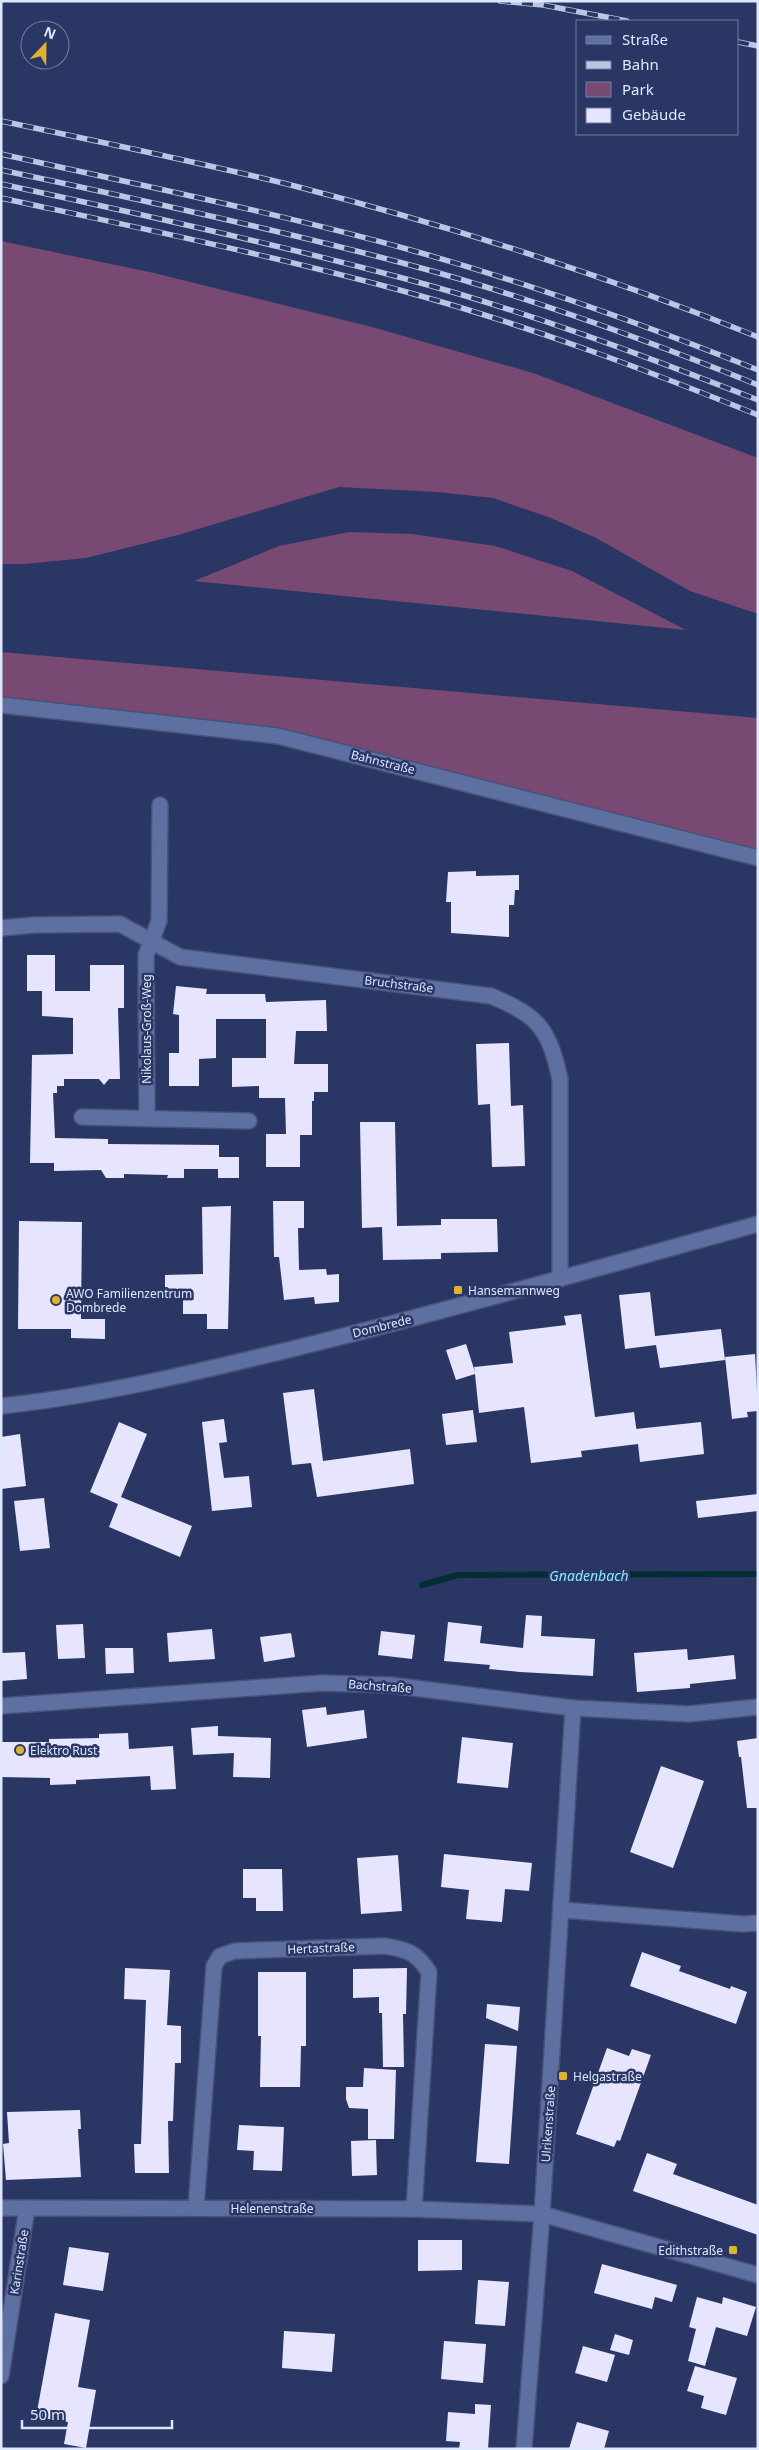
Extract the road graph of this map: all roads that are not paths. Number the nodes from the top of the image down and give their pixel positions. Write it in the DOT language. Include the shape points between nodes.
graph roads {
  1 [pos="1,705"];
  2 [pos="160,805"];
  3 [pos="758,858"];
  4 [pos="1,928"];
  5 [pos="151,942"];
  6 [pos="82,1117"];
  7 [pos="147,1117"];
  8 [pos="249,1121"];
  9 [pos="758,1224"];
  10 [pos="560,1279"];
  11 [pos="1,1406"];
  12 [pos="1,1706"];
  13 [pos="758,1707"];
  14 [pos="573,1708"];
  15 [pos="562,1910"];
  16 [pos="758,1922"];
  17 [pos="1,2208"];
  18 [pos="27,2208"];
  19 [pos="196,2208"];
  20 [pos="414,2209"];
  21 [pos="542,2214"];
  22 [pos="758,2275"];
  23 [pos="1,2376"];
  24 [pos="524,2449"];
  1 -- 3 [label="street, Bahnstraße" via="278,736"];
  2 -- 5 [label="street, Nikolaus-Groß-Weg" via="159,921"];
  4 -- 5 [label="street, Bruchstraße" via="120,924"];
  5 -- 7 [label="street, Nikolaus-Groß-Weg" via="146,955"];
  5 -- 10 [label="street, Bruchstraße" via="180,957 491,996 520,1008 540,1025 553,1049 560,1079"];
  6 -- 7 [label="street"];
  7 -- 8 [label="street"];
  9 -- 10 [label="street, Dombrede"];
  10 -- 11 [label="street, Dombrede" via="253,1359 58,1400"];
  12 -- 14 [label="street, Bachstraße" via="322,1683 390,1685"];
  13 -- 14 [label="street, Bachstraße" via="689,1714"];
  14 -- 15 [label="street, Ulrikenstraße"];
  15 -- 16 [label="street" via="743,1924"];
  15 -- 21 [label="street, Ulrikenstraße"];
  17 -- 18 [label="street, Helenenstraße"];
  18 -- 19 [label="street, Helenenstraße"];
  18 -- 23 [label="street, Karinstraße"];
  19 -- 20 [label="street, Helenenstraße"];
  19 -- 20 [label="street, Hertastraße" via="214,1966 220,1956 235,1951 385,1946 404,1949 420,1958 428,1972"];
  20 -- 21 [label="street, Helenenstraße"];
  21 -- 22 [label="street"];
  21 -- 24 [label="street, Ulrikenstraße"];
}
